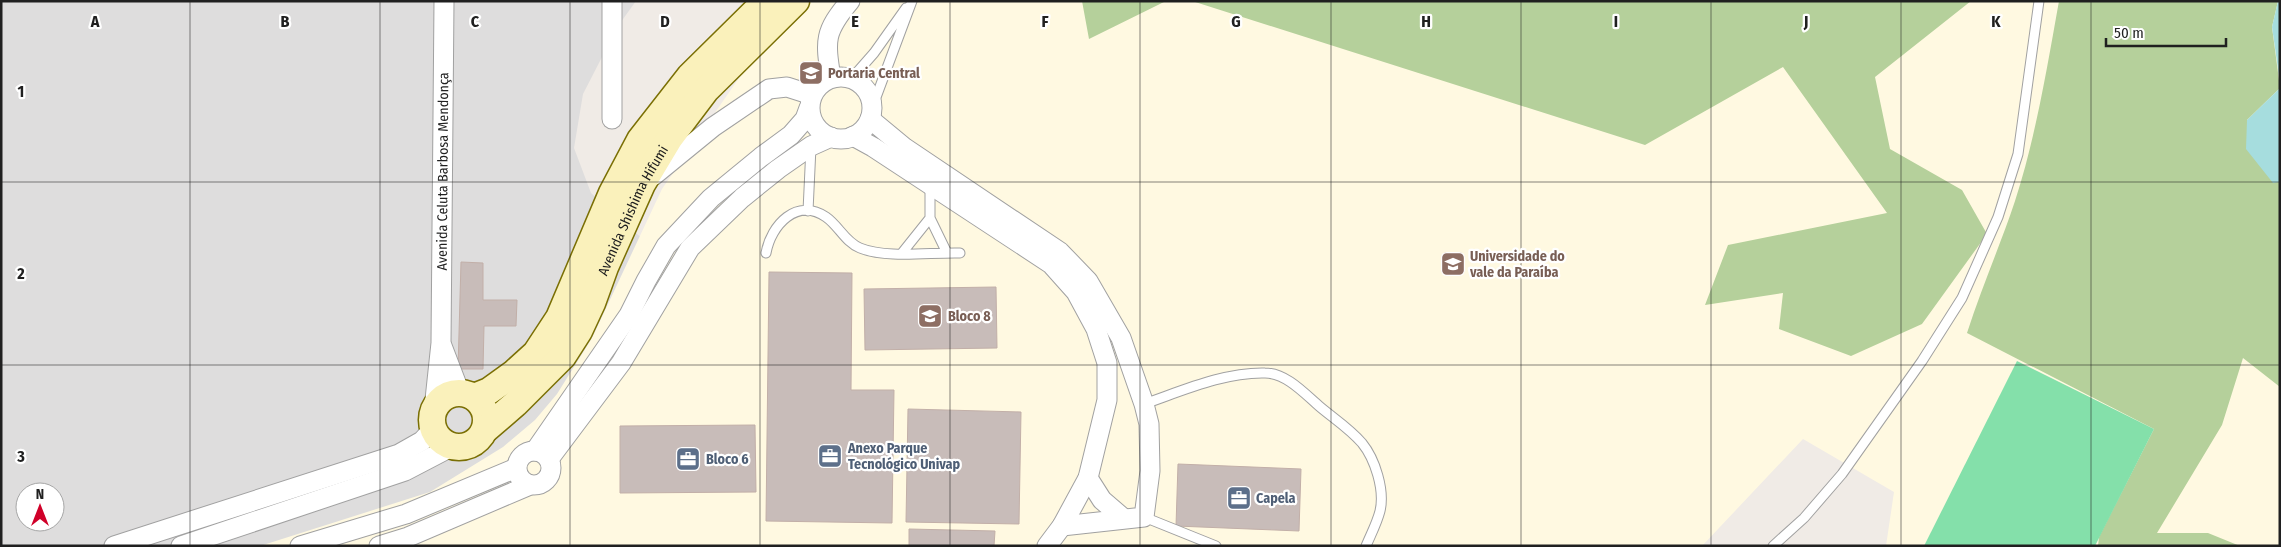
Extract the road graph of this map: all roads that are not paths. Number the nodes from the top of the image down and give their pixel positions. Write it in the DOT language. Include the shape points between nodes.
graph roads {
  1 [pos="444,1"];
  2 [pos="612,1"];
  3 [pos="766,1"];
  4 [pos="796,1"];
  5 [pos="850,1"];
  6 [pos="912,1"];
  7 [pos="2039,1"];
  8 [pos="831,78"];
  9 [pos="852,78"];
  10 [pos="698,83"];
  11 [pos="811,101"];
  12 [pos="871,113"];
  13 [pos="612,119"];
  14 [pos="853,136"];
  15 [pos="831,138"];
  16 [pos="812,146"];
  17 [pos="642,184"];
  18 [pos="930,185"];
  19 [pos="808,211"];
  20 [pos="930,218"];
  21 [pos="947,252"];
  22 [pos="766,253"];
  23 [pos="902,253"];
  24 [pos="960,253"];
  25 [pos="441,343"];
  26 [pos="467,395"];
  27 [pos="1144,404"];
  28 [pos="439,428"];
  29 [pos="486,429"];
  30 [pos="542,455"];
  31 [pos="516,468"];
  32 [pos="1088,478"];
  33 [pos="530,485"];
  34 [pos="1144,517"];
  35 [pos="1123,518"];
  36 [pos="1062,526"];
  37 [pos="114,546"];
  38 [pos="181,546"];
  39 [pos="300,546"];
  40 [pos="379,546"];
  41 [pos="1047,546"];
  42 [pos="1216,546"];
  43 [pos="1366,546"];
  44 [pos="1773,546"];
  1 -- 25 [label="street, Avenida Celuta Barbosa Mendonça"];
  2 -- 13 [label="street"];
  3 -- 10 [label="street, Avenida Shishima Hifumi"];
  4 -- 10 [label="street, Avenida Shishima Hifumi"];
  5 -- 8 [label="street" via="827,35"];
  6 -- 9 [label="lane"];
  6 -- 12 [label="lane"];
  7 -- 44 [label="lane" via="2018,154 1998,217 1962,298 1842,474 1804,518"];
  8 -- 9 [label="street"];
  8 -- 11 [label="street" via="823,82"];
  9 -- 12 [label="street" via="867,91"];
  10 -- 17 [label="street, Avenida Shishima Hifumi"];
  10 -- 26 [label="street, Avenida Shishima Hifumi" via="640,140 612,193 559,318 536,353 488,391"];
  11 -- 15 [label="street" via="811,117 815,126"];
  11 -- 17 [label="street" via="787,87 769,89 713,127"];
  11 -- 30 [label="street" via="805,119 791,135 711,198 666,246 624,323"];
  12 -- 14 [label="street" via="861,131"];
  12 -- 27 [label="street" via="904,148 1060,252 1074,266 1088,281 1121,338"];
  14 -- 15 [label="street"];
  14 -- 18 [label="street"];
  15 -- 16 [label="street"];
  16 -- 19 [label="lane"];
  16 -- 30 [label="street" via="742,198 690,248 621,363"];
  17 -- 29 [label="street, Avenida Shishima Hifumi" via="579,331 563,356"];
  18 -- 20 [label="lane"];
  18 -- 32 [label="street" via="1051,264 1076,292 1096,329 1107,363 1107,400"];
  19 -- 22 [label="lane" via="793,213 782,220 771,235"];
  19 -- 23 [label="lane" via="826,217 860,248"];
  20 -- 21 [label="lane"];
  20 -- 23 [label="lane"];
  21 -- 23 [label="lane"];
  21 -- 24 [label="lane"];
  25 -- 26 [label="street, Avenida Celuta Barbosa Mendonça"];
  25 -- 28 [label="street, Avenida Celuta Barbosa Mendonça"];
  26 -- 28 [label="street" via="444,397"];
  26 -- 29 [label="street" via="486,411"];
  27 -- 34 [label="street" via="1149,424 1150,453"];
  27 -- 43 [label="lane" via="1204,384 1266,373 1296,386 1347,429 1371,458 1380,490 1381,509"];
  28 -- 29 [label="street" via="468,446 476,443"];
  28 -- 37 [label="street" via="399,454"];
  28 -- 38 [label="street" via="428,461"];
  30 -- 31 [label="street" via="530,451 520,457"];
  30 -- 33 [label="street" via="551,470 546,480"];
  31 -- 33 [label="street" via="520,479"];
  31 -- 39 [label="street" via="406,514"];
  32 -- 35 [label="street" via="1102,500"];
  32 -- 36 [label="street"];
  33 -- 40 [label="street" via="408,538"];
  34 -- 35 [label="street"];
  34 -- 42 [label="lane"];
  35 -- 36 [label="street"];
  36 -- 41 [label="street"];
}
